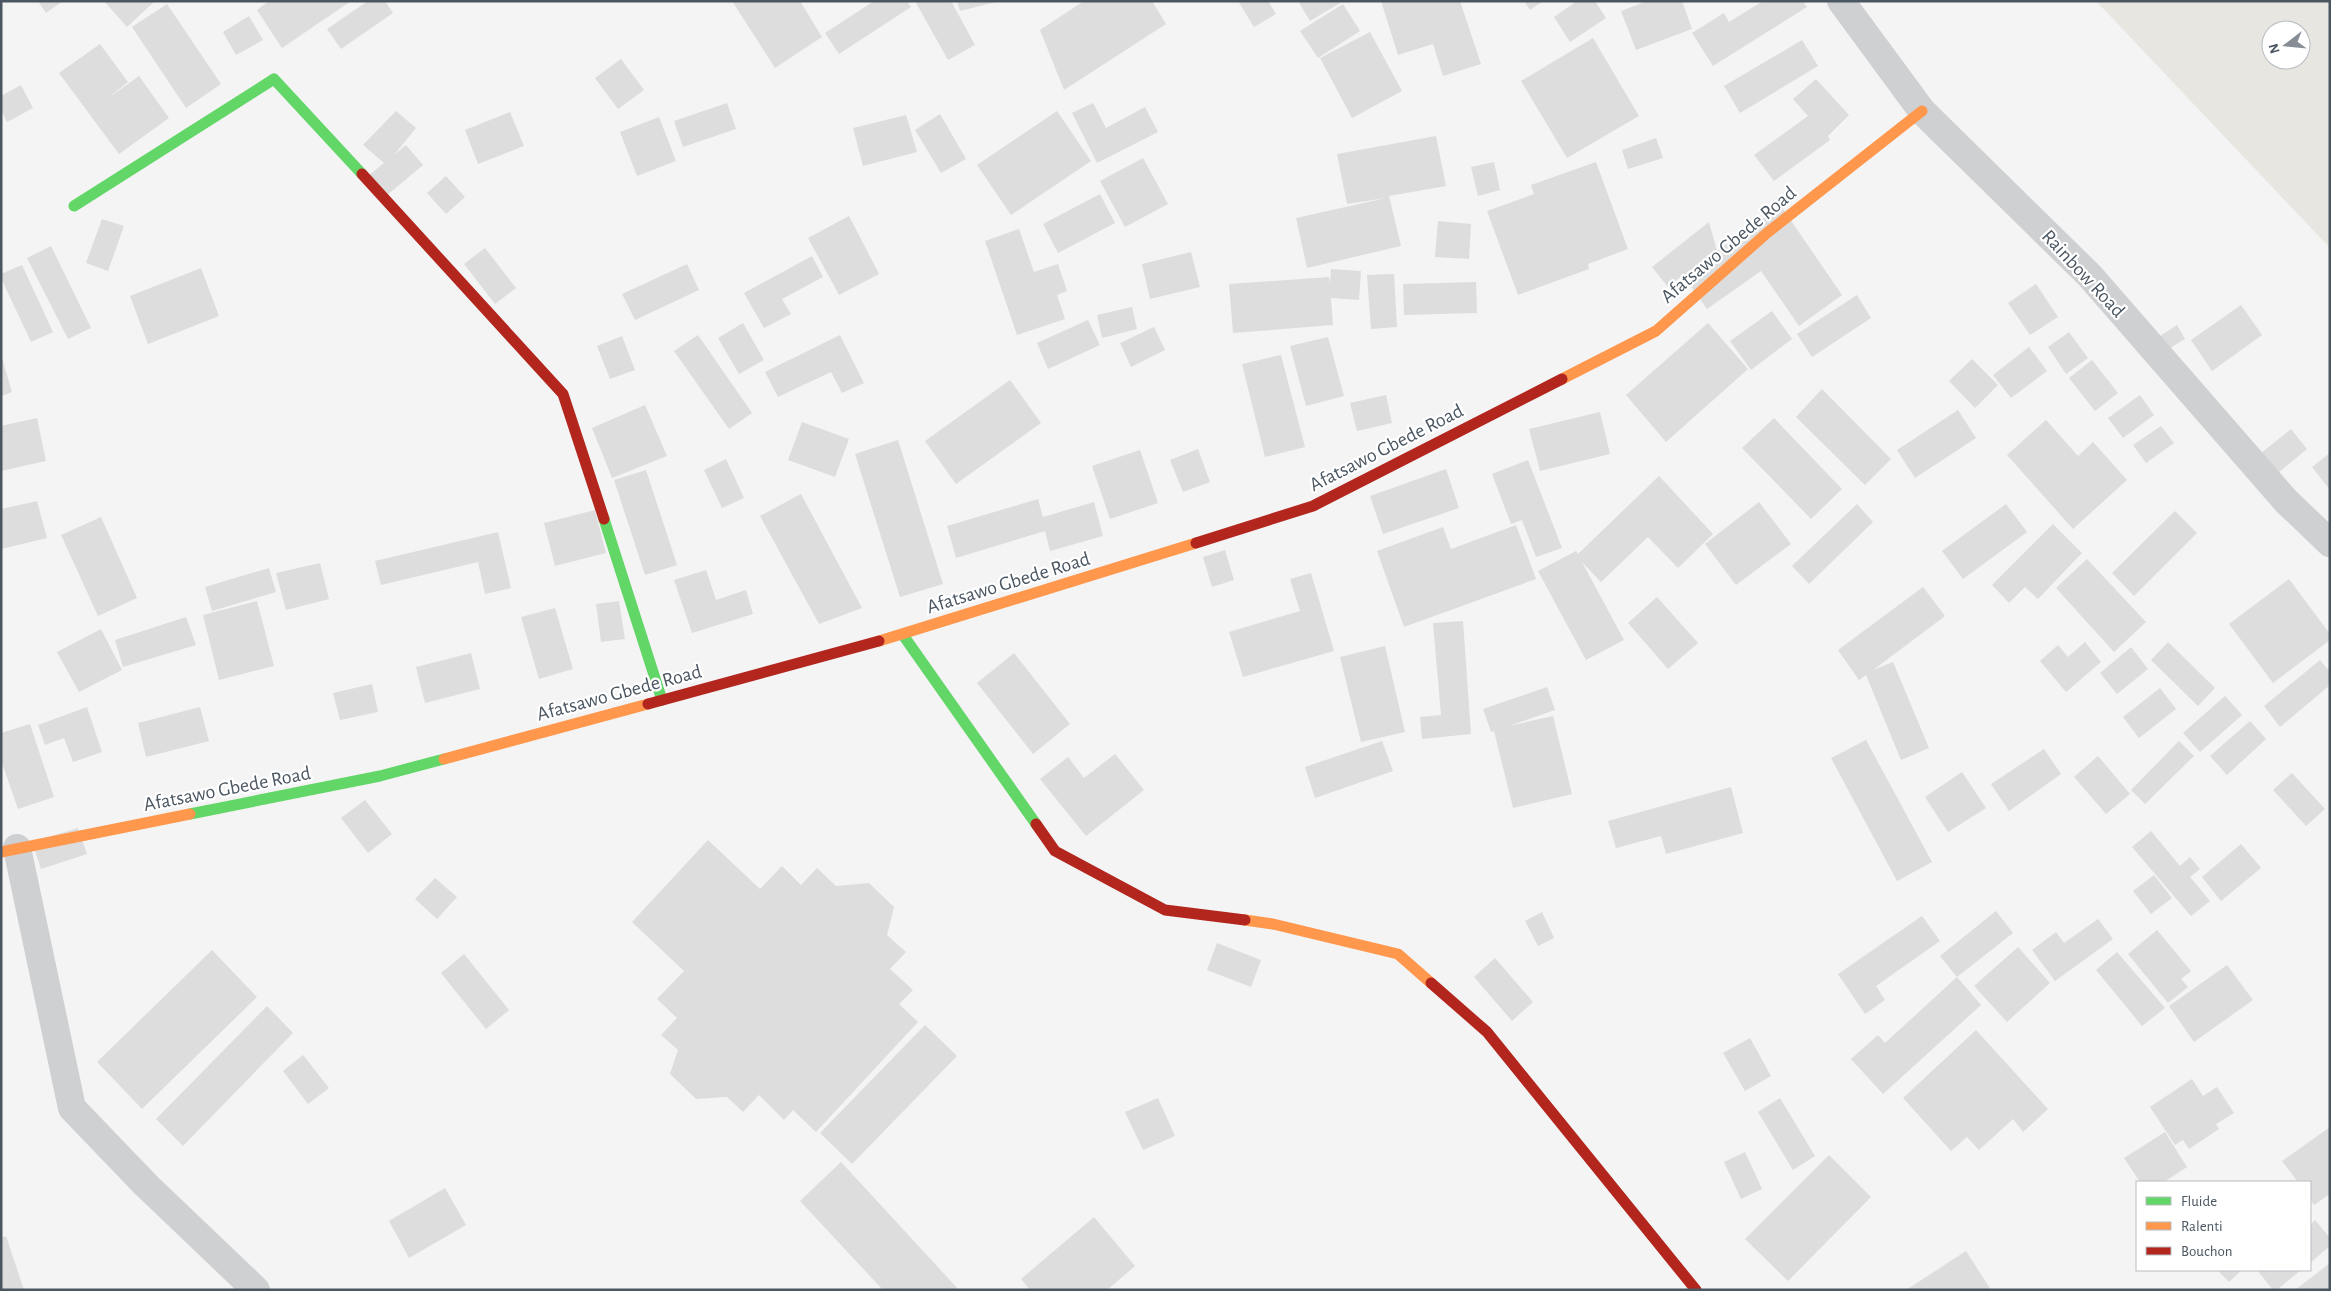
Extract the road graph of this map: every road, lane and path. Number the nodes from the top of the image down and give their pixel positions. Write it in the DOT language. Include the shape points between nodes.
graph roads {
  1 [pos="1841,1"];
  2 [pos="1922,111"];
  3 [pos="74,206"];
  4 [pos="2330,543"];
  5 [pos="902,635"];
  6 [pos="662,700"];
  7 [pos="9,850"];
  8 [pos="256,1290"];
  9 [pos="1696,1290"];
  1 -- 2 [label="street, Rainbow Road"];
  2 -- 4 [label="street, Rainbow Road" via="2090,276 2286,501"];
  2 -- 5 [label="street, Afatsawo Gbede Road" via="1767,233 1656,331 1313,506"];
  3 -- 6 [label="street" via="274,79 563,394"];
  5 -- 6 [label="street, Afatsawo Gbede Road"];
  5 -- 9 [label="street" via="1055,851 1165,910 1273,924 1398,954 1487,1032"];
  6 -- 7 [label="street, Afatsawo Gbede Road" via="380,776"];
  7 -- 8 [label="street" via="72,1108 145,1184"];
}
